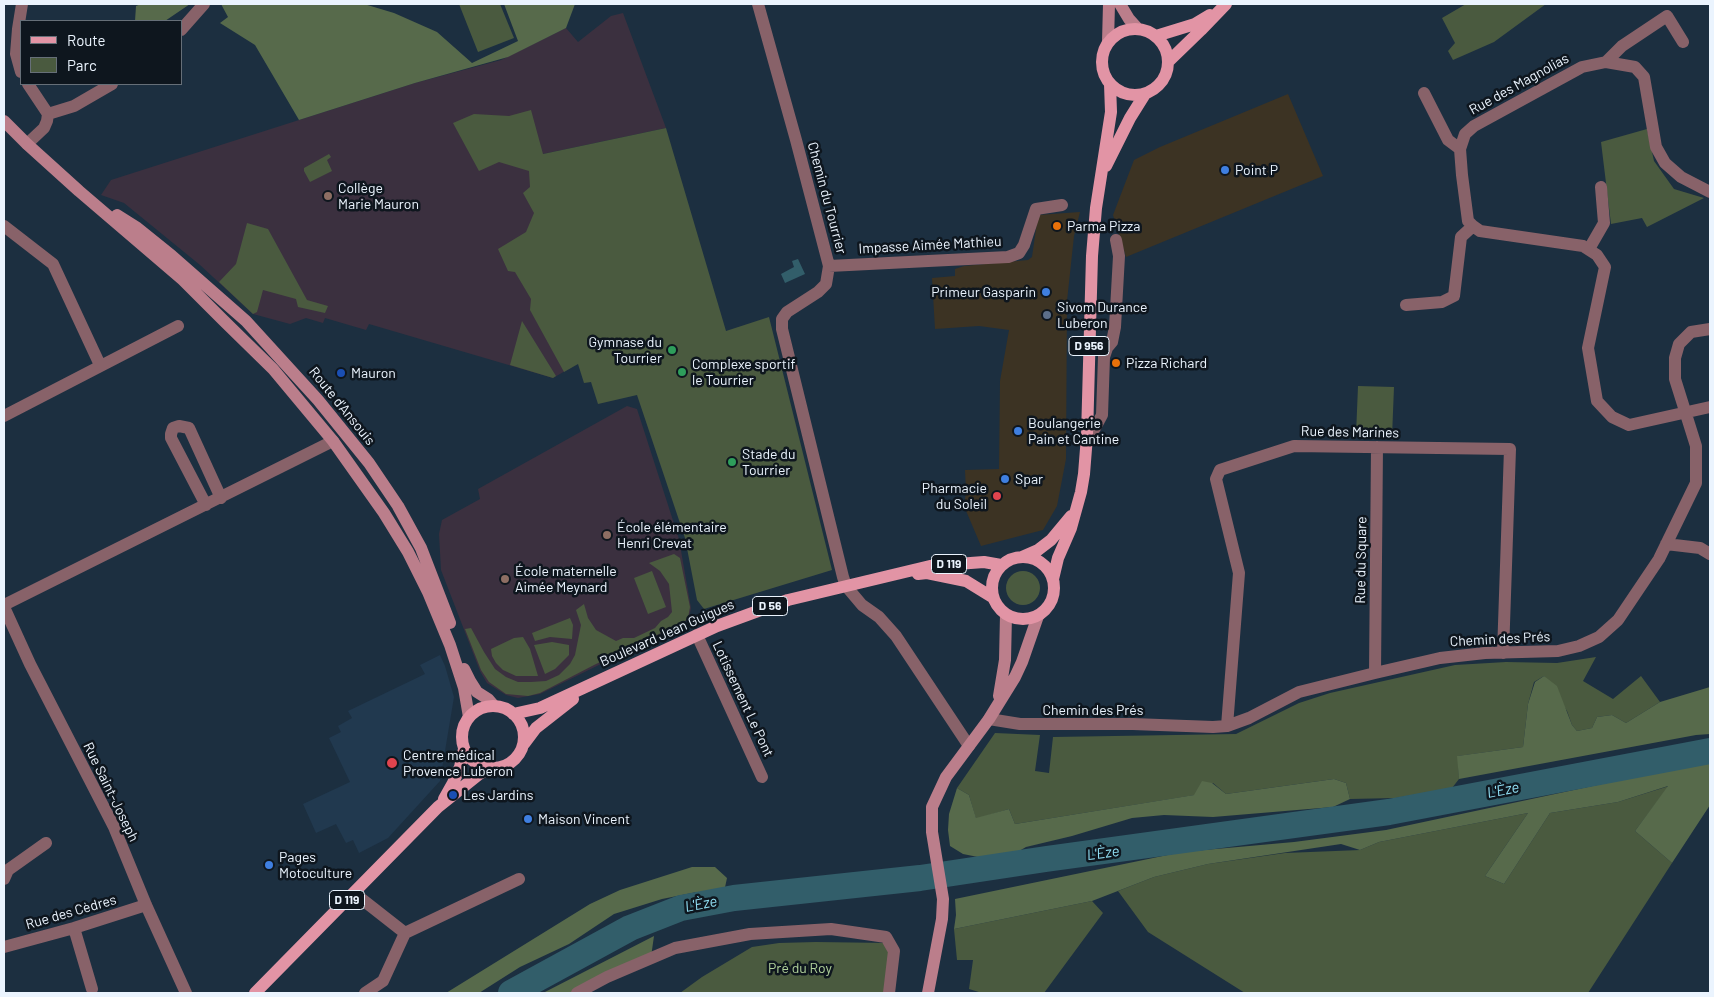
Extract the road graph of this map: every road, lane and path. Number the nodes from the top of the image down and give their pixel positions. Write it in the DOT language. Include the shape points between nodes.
graph roads {
  1 [pos="22,4"];
  2 [pos="204,4"];
  3 [pos="758,4"];
  4 [pos="1109,4"];
  5 [pos="1120,4"];
  6 [pos="1223,6"];
  7 [pos="182,29"];
  8 [pos="1138,29"];
  9 [pos="1156,36"];
  10 [pos="1108,42"];
  11 [pos="1683,42"];
  12 [pos="1169,60"];
  13 [pos="1606,62"];
  14 [pos="20,68"];
  15 [pos="1110,84"];
  16 [pos="29,85"];
  17 [pos="110,85"];
  18 [pos="1424,93"];
  19 [pos="1146,94"];
  20 [pos="48,114"];
  21 [pos="4,121"];
  22 [pos="26,144"];
  23 [pos="1460,149"];
  24 [pos="1102,176"];
  25 [pos="1601,187"];
  26 [pos="79,192"];
  27 [pos="1710,192"];
  28 [pos="1062,205"];
  29 [pos="4,226"];
  30 [pos="1473,226"];
  31 [pos="1116,240"];
  32 [pos="1589,249"];
  33 [pos="829,266"];
  34 [pos="1406,306"];
  35 [pos="178,326"];
  36 [pos="1710,329"];
  37 [pos="281,358"];
  38 [pos="100,365"];
  39 [pos="273,369"];
  40 [pos="1710,407"];
  41 [pos="1684,412"];
  42 [pos="4,416"];
  43 [pos="1087,436"];
  44 [pos="333,441"];
  45 [pos="1377,447"];
  46 [pos="220,498"];
  47 [pos="206,505"];
  48 [pos="1075,512"];
  49 [pos="1666,544"];
  50 [pos="1710,554"];
  51 [pos="1022,557"];
  52 [pos="1001,565"];
  53 [pos="898,574"];
  54 [pos="1053,579"];
  55 [pos="846,586"];
  56 [pos="992,597"];
  57 [pos="4,606"];
  58 [pos="1006,616"];
  59 [pos="1038,616"];
  60 [pos="697,635"];
  61 [pos="1503,653"];
  62 [pos="1374,673"];
  63 [pos="594,683"];
  64 [pos="998,703"];
  65 [pos="494,706"];
  66 [pos="513,714"];
  67 [pos="469,717"];
  68 [pos="990,719"];
  69 [pos="1227,726"];
  70 [pos="524,744"];
  71 [pos="969,746"];
  72 [pos="464,749"];
  73 [pos="489,768"];
  74 [pos="762,777"];
  75 [pos="438,808"];
  76 [pos="46,843"];
  77 [pos="4,879"];
  78 [pos="519,879"];
  79 [pos="354,893"];
  80 [pos="146,905"];
  81 [pos="74,928"];
  82 [pos="405,933"];
  83 [pos="4,946"];
  84 [pos="92,989"];
  85 [pos="186,993"];
  86 [pos="255,993"];
  87 [pos="365,993"];
  88 [pos="576,993"];
  89 [pos="889,993"];
  90 [pos="928,993"];
  1 -- 14 [label="street" via="16,54"];
  2 -- 7 [label="street"];
  3 -- 33 [label="street, Chemin du Tourrier"];
  4 -- 10 [label="street"];
  5 -- 8 [label="street"];
  6 -- 9 [label="main road" via="1195,24"];
  6 -- 12 [label="main road"];
  8 -- 9 [label="main road"];
  8 -- 10 [label="main road" via="1127,29"];
  9 -- 12 [label="main road" via="1163,43"];
  10 -- 15 [label="main road" via="1102,68"];
  11 -- 13 [label="street" via="1667,16 1622,46"];
  12 -- 19 [label="main road" via="1165,78"];
  13 -- 23 [label="street, Rue des Magnolias" via="1582,66 1474,126 1465,134"];
  13 -- 27 [label="street, Rue des Magnolias" via="1635,67 1644,77 1656,148 1665,163 1681,177"];
  15 -- 19 [label="main road" via="1126,94"];
  15 -- 24 [label="main road, D 956" via="1111,112"];
  16 -- 20 [label="street"];
  17 -- 20 [label="street" via="74,106"];
  18 -- 23 [label="street" via="1448,140"];
  19 -- 24 [label="main road, D 956" via="1130,118"];
  20 -- 22 [label="street" via="44,128"];
  21 -- 22 [label="street, Route d'Ansouis"];
  22 -- 26 [label="street, Route d'Ansouis"];
  23 -- 30 [label="street" via="1468,221"];
  24 -- 43 [label="main road, D 956" via="1092,256"];
  25 -- 32 [label="street" via="1604,223"];
  26 -- 37 [label="street, Route d'Ansouis" via="136,227 172,256 246,321"];
  26 -- 39 [label="street, Route d'Ansouis" via="183,280"];
  28 -- 33 [label="street, Impasse Aimée Mathieu" via="1036,210 1024,245 1019,252 1008,257"];
  29 -- 38 [label="street" via="53,264"];
  30 -- 32 [label="street" via="1480,232"];
  30 -- 34 [label="street" via="1461,238 1454,296 1442,302"];
  31 -- 43 [label="street" via="1119,256 1114,336 1104,357 1102,415"];
  32 -- 41 [label="street" via="1605,267 1588,348 1597,401 1612,417 1629,425"];
  33 -- 55 [label="street, Chemin du Tourrier" via="826,284 787,312 782,319 782,329"];
  35 -- 38 [label="street"];
  36 -- 41 [label="street, Chemin des Prés" via="1691,332 1679,344 1675,379"];
  37 -- 39 [label="street"];
  37 -- 65 [label="street, Route d'Ansouis" via="369,463 398,506 421,548 470,681 477,692"];
  38 -- 42 [label="street"];
  39 -- 44 [label="street, Route d'Ansouis"];
  40 -- 41 [label="street"];
  41 -- 49 [label="street, Chemin des Prés" via="1696,446 1696,483"];
  43 -- 48 [label="main road, D 956" via="1084,474"];
  44 -- 46 [label="street"];
  44 -- 67 [label="street, Route d'Ansouis" via="408,552 450,645 464,688"];
  45 -- 61 [label="street, Rue des Marines" via="1510,449"];
  45 -- 62 [label="street, Rue du Square"];
  45 -- 69 [label="street, Rue des Marines" via="1294,446 1220,470 1216,479 1239,573"];
  46 -- 47 [label="street"];
  46 -- 47 [label="street" via="189,428 174,428 171,438"];
  47 -- 57 [label="street"];
  48 -- 51 [label="main road, D 956" via="1051,540"];
  48 -- 54 [label="main road, D 956"];
  49 -- 50 [label="street" via="1700,548"];
  49 -- 61 [label="street, Chemin des Prés" via="1618,620 1599,637 1558,651"];
  51 -- 52 [label="main road"];
  51 -- 54 [label="main road" via="1041,563"];
  52 -- 53 [label="main road, Boulevard Jean Guigues / D 119" via="958,563"];
  52 -- 56 [label="main road" via="994,574"];
  53 -- 55 [label="main road, Boulevard Jean Guigues / D 119"];
  53 -- 56 [label="main road, Boulevard Jean Guigues / D 119" via="927,573 966,582"];
  54 -- 59 [label="main road" via="1052,600"];
  55 -- 60 [label="main road, Boulevard Jean Guigues / D 56" via="788,600"];
  55 -- 71 [label="street" via="896,636"];
  56 -- 58 [label="main road"];
  57 -- 80 [label="street, Rue Saint-Joseph" via="30,664 114,827"];
  58 -- 59 [label="main road" via="1027,620"];
  58 -- 64 [label="street" via="1005,660"];
  59 -- 64 [label="street" via="1022,662"];
  60 -- 63 [label="main road, Boulevard Jean Guigues / D 56"];
  60 -- 74 [label="street, Lotissement Le Pont"];
  61 -- 62 [label="street, Chemin des Prés" via="1440,658"];
  62 -- 69 [label="street, Chemin des Prés" via="1299,692"];
  63 -- 66 [label="main road, Boulevard Jean Guigues / D 56" via="540,708"];
  63 -- 70 [label="main road, Boulevard Jean Guigues / D 56" via="536,728"];
  64 -- 68 [label="street"];
  65 -- 66 [label="main road"];
  65 -- 67 [label="main road" via="485,707"];
  66 -- 70 [label="main road" via="523,728"];
  67 -- 72 [label="main road" via="462,732"];
  68 -- 69 [label="street, Chemin des Prés" via="1020,724"];
  68 -- 71 [label="street"];
  70 -- 73 [label="main road" via="515,760 499,768"];
  71 -- 90 [label="street" via="946,777 932,807 932,832 943,899"];
  72 -- 73 [label="main road" via="474,762"];
  72 -- 75 [label="main road, D 119" via="453,783"];
  73 -- 75 [label="main road, D 119"];
  75 -- 79 [label="main road, D 119"];
  76 -- 77 [label="street" via="8,870"];
  78 -- 82 [label="street"];
  79 -- 82 [label="street"];
  79 -- 86 [label="main road, D 119"];
  80 -- 81 [label="street, Rue des Cèdres"];
  80 -- 85 [label="street, Rue Saint-Joseph"];
  81 -- 83 [label="street, Rue des Cèdres"];
  81 -- 84 [label="street"];
  82 -- 87 [label="street" via="383,981"];
  88 -- 89 [label="street" via="607,976 675,948 750,934 831,929 886,936 894,951"];
}
